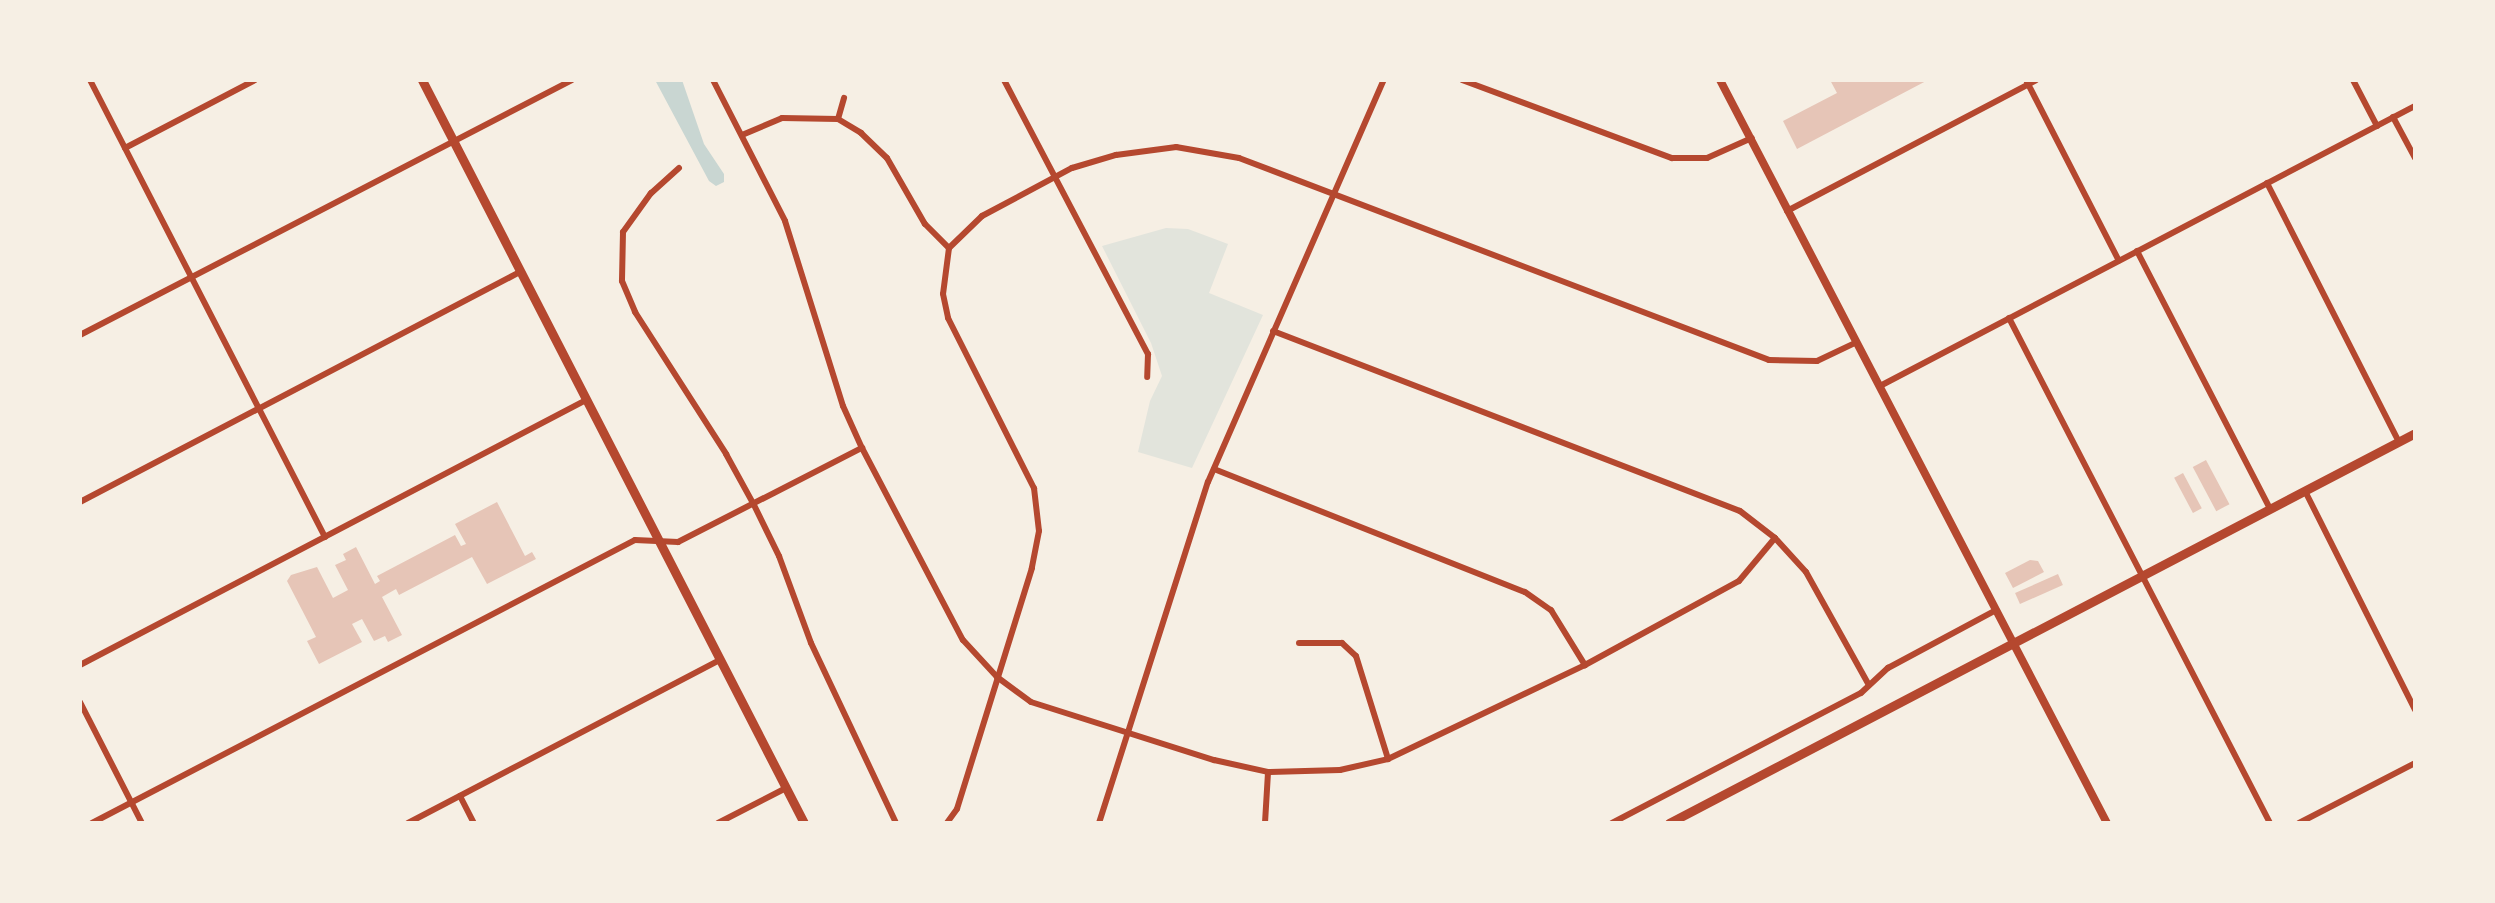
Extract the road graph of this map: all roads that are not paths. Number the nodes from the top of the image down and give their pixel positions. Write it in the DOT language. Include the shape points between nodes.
graph roads {
  1 [pos="90,80"];
  2 [pos="255,80"];
  3 [pos="422,80"];
  4 [pos="572,80"];
  5 [pos="713,80"];
  6 [pos="1004,80"];
  7 [pos="1384,80"];
  8 [pos="1462,80"];
  9 [pos="1720,80"];
  10 [pos="2354,80"];
  11 [pos="2030,81"];
  12 [pos="844,98"];
  13 [pos="2415,106"];
  14 [pos="2394,117"];
  15 [pos="838,120"];
  16 [pos="2377,126"];
  17 [pos="742,135"];
  18 [pos="1752,138"];
  19 [pos="453,140"];
  20 [pos="125,148"];
  21 [pos="2415,158"];
  22 [pos="679,168"];
  23 [pos="1055,177"];
  24 [pos="2267,183"];
  25 [pos="1334,193"];
  26 [pos="1788,211"];
  27 [pos="949,248"];
  28 [pos="2137,251"];
  29 [pos="2119,261"];
  30 [pos="520,272"];
  31 [pos="191,277"];
  32 [pos="2009,318"];
  33 [pos="1273,331"];
  34 [pos="80,335"];
  35 [pos="1857,342"];
  36 [pos="1146,377"];
  37 [pos="1880,386"];
  38 [pos="586,400"];
  39 [pos="258,408"];
  40 [pos="2415,433"];
  41 [pos="2398,442"];
  42 [pos="862,448"];
  43 [pos="1214,469"];
  44 [pos="2304,491"];
  45 [pos="80,502"];
  46 [pos="754,505"];
  47 [pos="2270,509"];
  48 [pos="325,537"];
  49 [pos="1775,538"];
  50 [pos="661,544"];
  51 [pos="2143,575"];
  52 [pos="1996,610"];
  53 [pos="1299,643"];
  54 [pos="2013,643"];
  55 [pos="720,660"];
  56 [pos="80,665"];
  57 [pos="1585,665"];
  58 [pos="997,677"];
  59 [pos="1869,685"];
  60 [pos="80,702"];
  61 [pos="2415,710"];
  62 [pos="1126,732"];
  63 [pos="1388,759"];
  64 [pos="2415,762"];
  65 [pos="1268,772"];
  66 [pos="786,788"];
  67 [pos="460,796"];
  68 [pos="132,802"];
  69 [pos="92,823"];
  70 [pos="142,823"];
  71 [pos="408,823"];
  72 [pos="474,823"];
  73 [pos="718,823"];
  74 [pos="804,823"];
  75 [pos="896,823"];
  76 [pos="947,823"];
  77 [pos="1099,823"];
  78 [pos="1265,823"];
  79 [pos="1612,823"];
  80 [pos="1669,823"];
  81 [pos="2107,823"];
  82 [pos="2270,823"];
  83 [pos="2299,823"];
  1 -- 20 [label="street"];
  2 -- 20 [label="street"];
  3 -- 19 [label="main road"];
  4 -- 19 [label="street"];
  5 -- 17 [label="street"];
  6 -- 23 [label="street"];
  7 -- 25 [label="street"];
  8 -- 18 [label="street" via="1672,158 1707,158"];
  9 -- 18 [label="street"];
  10 -- 16 [label="street"];
  11 -- 26 [label="street"];
  11 -- 29 [label="street"];
  12 -- 15 [label="street"];
  13 -- 14 [label="street"];
  14 -- 16 [label="street"];
  14 -- 21 [label="street"];
  15 -- 17 [label="street" via="796,116"];
  15 -- 27 [label="street" via="880,149 925,224"];
  16 -- 24 [label="street"];
  17 -- 42 [label="street" via="785,221"];
  18 -- 26 [label="street"];
  19 -- 30 [label="main road"];
  19 -- 31 [label="street"];
  20 -- 31 [label="street"];
  22 -- 46 [label="street" via="623,232 622,281"];
  23 -- 25 [label="street" via="1116,154 1176,147 1239,158"];
  23 -- 27 [label="street" via="982,216"];
  23 -- 36 [label="street" via="1148,354"];
  24 -- 28 [label="street"];
  24 -- 41 [label="street"];
  25 -- 33 [label="street"];
  25 -- 35 [label="street" via="1770,360 1818,361"];
  26 -- 35 [label="street"];
  27 -- 58 [label="street" via="942,294 948,318 1037,502 1036,551"];
  28 -- 29 [label="street"];
  28 -- 47 [label="street"];
  29 -- 32 [label="street"];
  30 -- 38 [label="main road"];
  30 -- 39 [label="street"];
  31 -- 34 [label="street"];
  31 -- 39 [label="street"];
  32 -- 37 [label="street"];
  32 -- 51 [label="street"];
  33 -- 43 [label="street"];
  33 -- 49 [label="street" via="1697,492 1740,511"];
  35 -- 37 [label="street"];
  37 -- 52 [label="street"];
  38 -- 48 [label="street"];
  38 -- 50 [label="main road"];
  39 -- 45 [label="street"];
  39 -- 48 [label="street"];
  40 -- 41 [label="main road"];
  41 -- 44 [label="main road"];
  42 -- 46 [label="street"];
  42 -- 58 [label="street" via="963,640"];
  43 -- 57 [label="street" via="1525,592 1551,610"];
  43 -- 62 [label="street"];
  44 -- 47 [label="main road"];
  44 -- 61 [label="street"];
  46 -- 50 [label="street"];
  46 -- 75 [label="street"];
  47 -- 51 [label="main road"];
  48 -- 56 [label="street"];
  49 -- 57 [label="street" via="1739,581"];
  49 -- 59 [label="street" via="1806,572"];
  50 -- 55 [label="main road"];
  50 -- 68 [label="street" via="635,540"];
  51 -- 54 [label="main road"];
  51 -- 82 [label="street"];
  52 -- 54 [label="street"];
  52 -- 59 [label="street"];
  53 -- 63 [label="street" via="1342,643 1356,656"];
  54 -- 80 [label="main road"];
  54 -- 81 [label="street"];
  55 -- 66 [label="main road"];
  55 -- 67 [label="street"];
  57 -- 63 [label="street"];
  58 -- 62 [label="street" via="1032,702"];
  58 -- 76 [label="street"];
  59 -- 79 [label="street"];
  60 -- 68 [label="street"];
  62 -- 65 [label="street"];
  62 -- 77 [label="street"];
  63 -- 65 [label="street" via="1340,770"];
  64 -- 83 [label="street"];
  65 -- 78 [label="street"];
  66 -- 73 [label="street"];
  66 -- 74 [label="main road"];
  67 -- 71 [label="street"];
  67 -- 72 [label="street"];
  68 -- 69 [label="street"];
  68 -- 70 [label="street"];
}
